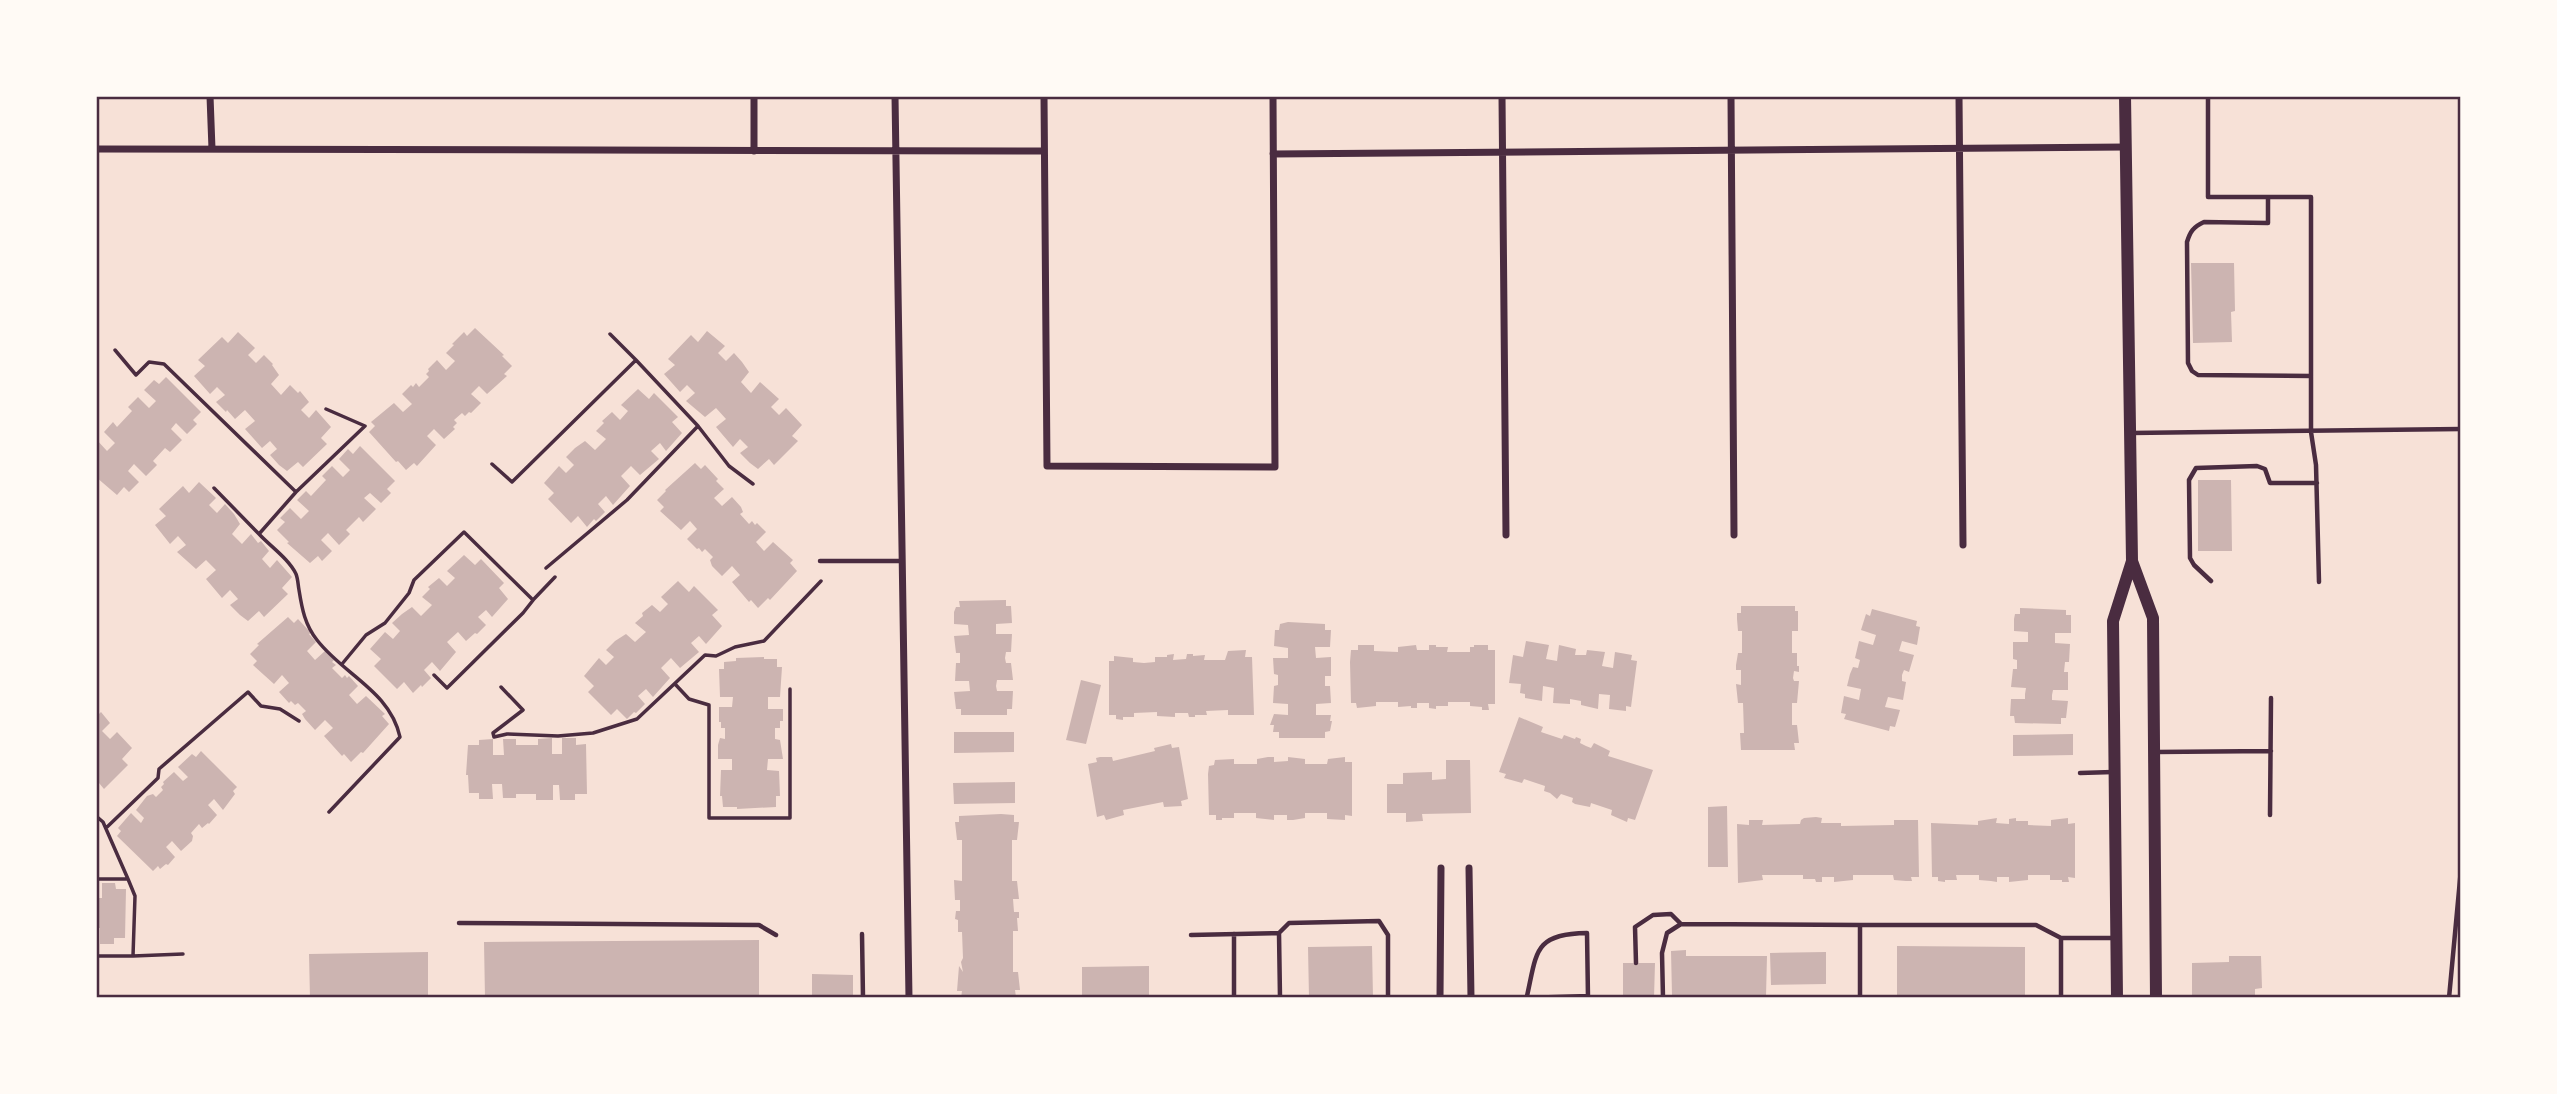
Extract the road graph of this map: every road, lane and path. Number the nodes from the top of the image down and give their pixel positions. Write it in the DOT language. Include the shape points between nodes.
graph roads {
  1 [pos="211,96"];
  2 [pos="754,96"];
  3 [pos="895,96"];
  4 [pos="1044,96"];
  5 [pos="1273,96"];
  6 [pos="1502,96"];
  7 [pos="1731,96"];
  8 [pos="1959,96"];
  9 [pos="2126,96"];
  10 [pos="2208,96"];
  11 [pos="2126,147"];
  12 [pos="96,149"];
  13 [pos="212,149"];
  14 [pos="1959,149"];
  15 [pos="754,151"];
  16 [pos="896,151"];
  17 [pos="1044,151"];
  18 [pos="1731,151"];
  19 [pos="1502,152"];
  20 [pos="1273,155"];
  21 [pos="2268,197"];
  22 [pos="610,334"];
  23 [pos="115,350"];
  24 [pos="636,360"];
  25 [pos="2311,376"];
  26 [pos="326,409"];
  27 [pos="698,426"];
  28 [pos="2461,429"];
  29 [pos="2311,432"];
  30 [pos="2131,433"];
  31 [pos="492,464"];
  32 [pos="2317,483"];
  33 [pos="753,484"];
  34 [pos="214,488"];
  35 [pos="296,492"];
  36 [pos="259,534"];
  37 [pos="1506,535"];
  38 [pos="1734,535"];
  39 [pos="1963,545"];
  40 [pos="820,561"];
  41 [pos="901,561"];
  42 [pos="2132,561"];
  43 [pos="546,568"];
  44 [pos="555,577"];
  45 [pos="2211,581"];
  46 [pos="821,582"];
  47 [pos="2319,582"];
  48 [pos="535,597"];
  49 [pos="342,664"];
  50 [pos="434,675"];
  51 [pos="675,684"];
  52 [pos="501,687"];
  53 [pos="790,689"];
  54 [pos="2271,698"];
  55 [pos="299,721"];
  56 [pos="2271,751"];
  57 [pos="2155,752"];
  58 [pos="2114,772"];
  59 [pos="2080,773"];
  60 [pos="329,811"];
  61 [pos="2270,815"];
  62 [pos="96,816"];
  63 [pos="106,828"];
  64 [pos="1441,868"];
  65 [pos="1469,868"];
  66 [pos="2461,869"];
  67 [pos="96,879"];
  68 [pos="128,879"];
  69 [pos="459,923"];
  70 [pos="1681,924"];
  71 [pos="1860,925"];
  72 [pos="1234,933"];
  73 [pos="1279,933"];
  74 [pos="862,934"];
  75 [pos="1191,934"];
  76 [pos="776,935"];
  77 [pos="2061,938"];
  78 [pos="2116,938"];
  79 [pos="183,954"];
  80 [pos="96,956"];
  81 [pos="133,956"];
  82 [pos="1636,963"];
  83 [pos="1524,997"];
  84 [pos="1588,997"];
  85 [pos="863,998"];
  86 [pos="909,998"];
  87 [pos="1234,998"];
  88 [pos="1280,998"];
  89 [pos="1388,998"];
  90 [pos="1440,998"];
  91 [pos="1471,998"];
  92 [pos="1663,998"];
  93 [pos="1860,998"];
  94 [pos="2061,998"];
  95 [pos="2117,998"];
  96 [pos="2156,998"];
  97 [pos="2449,998"];
  1 -- 13 [label="street"];
  2 -- 15 [label="street"];
  3 -- 16 [label="street"];
  4 -- 17 [label="street"];
  5 -- 20 [label="street"];
  6 -- 19 [label="street"];
  7 -- 18 [label="street"];
  8 -- 14 [label="street"];
  9 -- 11 [label="main road"];
  10 -- 21 [label="lane" via="2208,197"];
  11 -- 14 [label="street"];
  11 -- 30 [label="main road"];
  12 -- 13 [label="street"];
  13 -- 15 [label="street"];
  14 -- 18 [label="street"];
  14 -- 39 [label="street"];
  15 -- 16 [label="street"];
  16 -- 17 [label="street"];
  16 -- 41 [label="street"];
  17 -- 20 [label="street" via="1047,466 1275,467"];
  18 -- 19 [label="street"];
  18 -- 38 [label="street"];
  19 -- 20 [label="street"];
  19 -- 37 [label="street"];
  21 -- 25 [label="lane" via="2311,197"];
  21 -- 25 [label="lane" via="2268,223 2204,222 2190,233 2188,363 2197,374 2206,375"];
  22 -- 24 [label="path"];
  23 -- 35 [label="path" via="136,375 149,362 164,364"];
  24 -- 27 [label="path"];
  24 -- 31 [label="path" via="512,482"];
  25 -- 29 [label="lane"];
  26 -- 35 [label="path" via="365,426"];
  27 -- 33 [label="path" via="729,466"];
  27 -- 43 [label="path" via="627,500"];
  28 -- 29 [label="lane"];
  29 -- 30 [label="lane"];
  29 -- 32 [label="lane"];
  30 -- 42 [label="main road"];
  32 -- 45 [label="lane" via="2270,483 2265,469 2258,466 2196,468 2189,480 2190,558"];
  32 -- 47 [label="lane"];
  34 -- 36 [label="path"];
  35 -- 36 [label="path"];
  36 -- 49 [label="path" via="296,574 303,617 317,641"];
  40 -- 41 [label="lane"];
  41 -- 86 [label="street"];
  42 -- 57 [label="main road" via="2153,618"];
  42 -- 58 [label="main road" via="2113,621"];
  44 -- 48 [label="path"];
  46 -- 51 [label="path" via="764,641 716,656 705,655"];
  48 -- 49 [label="path" via="533,600 464,532 414,580 385,623 366,635"];
  48 -- 50 [label="path" via="447,688"];
  49 -- 60 [label="path" via="387,706 400,737"];
  51 -- 52 [label="path" via="637,719 593,733 494,737 493,733 523,710"];
  51 -- 53 [label="path" via="689,699 709,705 709,818 790,818"];
  54 -- 56 [label="lane"];
  55 -- 63 [label="path" via="280,709 261,706 248,692 159,769 158,778"];
  56 -- 57 [label="lane"];
  56 -- 61 [label="lane"];
  57 -- 96 [label="main road"];
  58 -- 59 [label="lane"];
  58 -- 78 [label="main road"];
  62 -- 63 [label="path"];
  63 -- 68 [label="path"];
  64 -- 90 [label="street"];
  65 -- 91 [label="street"];
  66 -- 97 [label="lane"];
  67 -- 68 [label="path"];
  68 -- 81 [label="path" via="135,896"];
  69 -- 76 [label="lane" via="759,925"];
  70 -- 71 [label="lane"];
  70 -- 82 [label="lane" via="1671,914 1662,914 1635,926"];
  70 -- 92 [label="lane" via="1667,933 1662,953"];
  71 -- 77 [label="lane" via="2036,925"];
  71 -- 93 [label="lane"];
  72 -- 73 [label="lane"];
  72 -- 75 [label="lane"];
  72 -- 87 [label="lane"];
  73 -- 88 [label="lane"];
  73 -- 89 [label="lane" via="1289,923 1379,921 1388,935"];
  74 -- 85 [label="lane"];
  77 -- 78 [label="lane"];
  77 -- 94 [label="lane"];
  78 -- 95 [label="main road"];
  79 -- 81 [label="path"];
  80 -- 81 [label="path"];
  83 -- 84 [label="lane"];
  83 -- 84 [label="lane" via="1539,948 1553,937 1587,933"];
}
